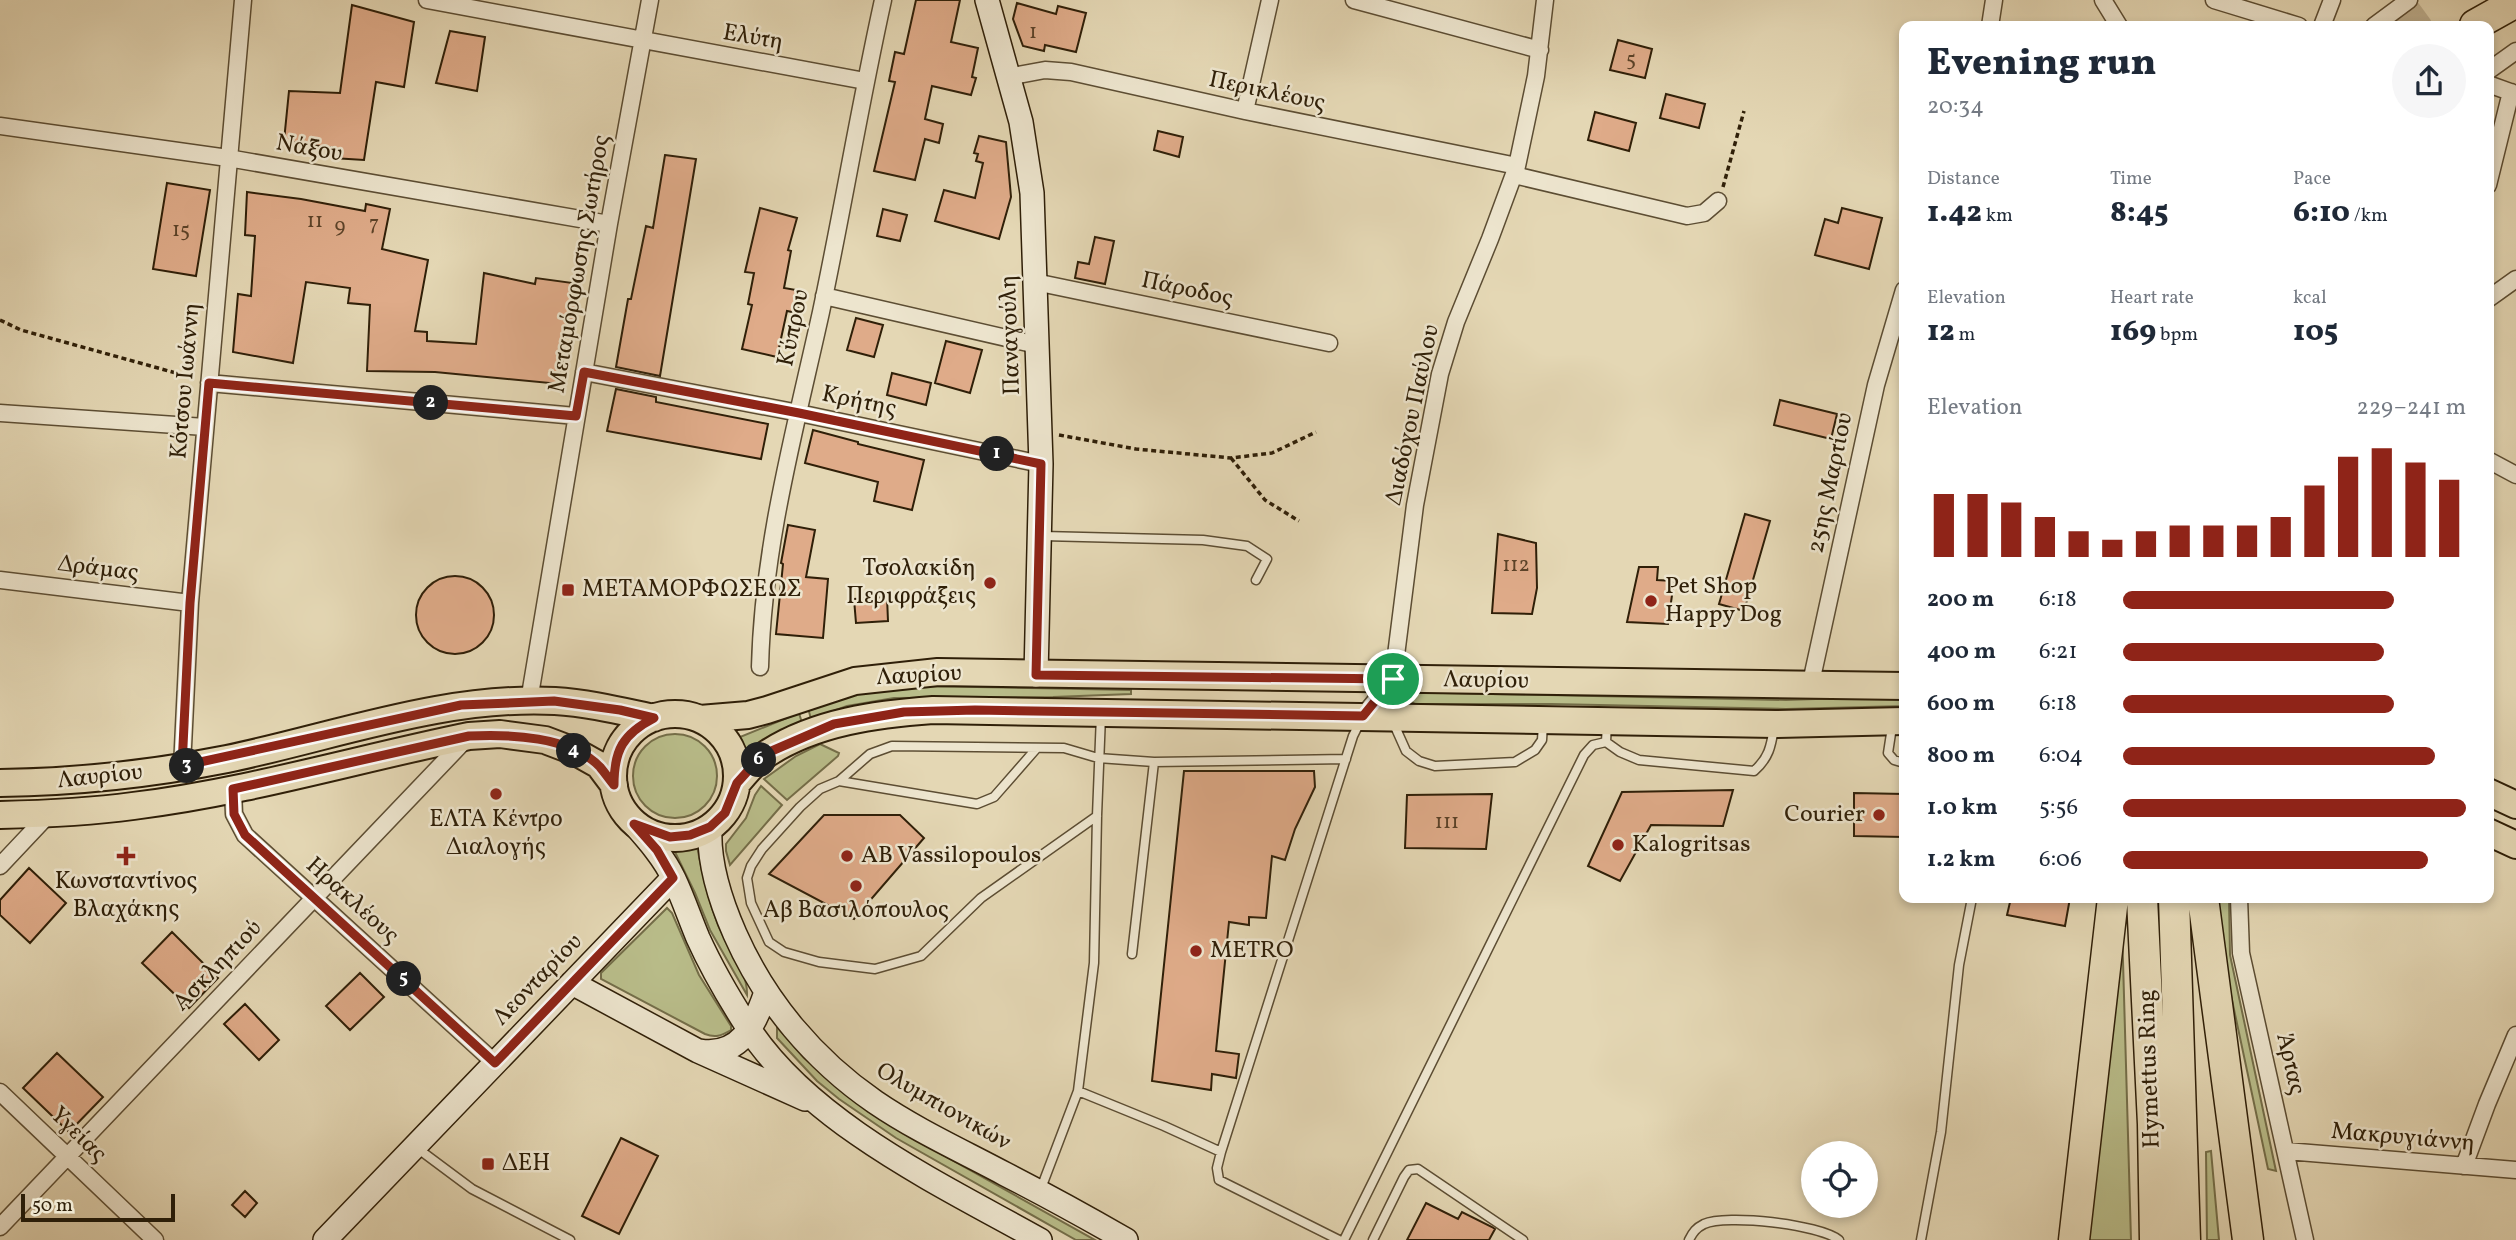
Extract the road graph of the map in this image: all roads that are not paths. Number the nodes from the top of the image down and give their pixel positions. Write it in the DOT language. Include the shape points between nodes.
graph roads {
  1 [pos="243,0"];
  2 [pos="427,0"];
  3 [pos="650,0"];
  4 [pos="883,0"];
  5 [pos="987,0"];
  6 [pos="1270,0"];
  7 [pos="1354,0"];
  8 [pos="1545,0"];
  9 [pos="1994,0"];
  10 [pos="2103,0"];
  11 [pos="2214,0"];
  12 [pos="2332,0"];
  13 [pos="2409,0"];
  14 [pos="2516,2"];
  15 [pos="1991,21"];
  16 [pos="2116,21"];
  17 [pos="2283,21"];
  18 [pos="2324,21"];
  19 [pos="2381,21"];
  20 [pos="2482,21"];
  21 [pos="642,40"];
  22 [pos="1540,50"];
  23 [pos="2516,51"];
  24 [pos="2494,67"];
  25 [pos="1007,77"];
  26 [pos="865,81"];
  27 [pos="2494,86"];
  28 [pos="2514,93"];
  29 [pos="1245,111"];
  30 [pos="0,127"];
  31 [pos="228,159"];
  32 [pos="2494,164"];
  33 [pos="1516,170"];
  34 [pos="1718,201"];
  35 [pos="608,224"];
  36 [pos="2516,279"];
  37 [pos="1035,282"];
  38 [pos="2494,295"];
  39 [pos="824,296"];
  40 [pos="1899,307"];
  41 [pos="1329,343"];
  42 [pos="1037,345"];
  43 [pos="584,372"];
  44 [pos="209,383"];
  45 [pos="0,412"];
  46 [pos="799,413"];
  47 [pos="576,416"];
  48 [pos="205,427"];
  49 [pos="2494,463"];
  50 [pos="1041,464"];
  51 [pos="2516,475"];
  52 [pos="1040,536"];
  53 [pos="0,580"];
  54 [pos="1256,580"];
  55 [pos="190,603"];
  56 [pos="760,667"];
  57 [pos="1036,675"];
  58 [pos="1393,679"];
  59 [pos="1899,686"];
  60 [pos="1810,687"];
  61 [pos="529,701"];
  62 [pos="1101,712"];
  63 [pos="1363,716"];
  64 [pos="1390,716"];
  65 [pos="654,718"];
  66 [pos="700,719"];
  67 [pos="1544,719"];
  68 [pos="1899,722"];
  69 [pos="1775,724"];
  70 [pos="1606,731"];
  71 [pos="469,736"];
  72 [pos="1036,748"];
  73 [pos="1098,758"];
  74 [pos="1346,759"];
  75 [pos="1154,762"];
  76 [pos="1899,762"];
  77 [pos="182,766"];
  78 [pos="839,781"];
  79 [pos="0,783"];
  80 [pos="737,783"];
  81 [pos="614,785"];
  82 [pos="233,789"];
  83 [pos="2494,795"];
  84 [pos="2516,805"];
  85 [pos="49,814"];
  86 [pos="0,815"];
  87 [pos="1097,816"];
  88 [pos="634,824"];
  89 [pos="710,827"];
  90 [pos="2494,835"];
  91 [pos="2516,845"];
  92 [pos="0,866"];
  93 [pos="673,878"];
  94 [pos="315,897"];
  95 [pos="1971,903"];
  96 [pos="2112,903"];
  97 [pos="2142,903"];
  98 [pos="2174,903"];
  99 [pos="2204,903"];
  100 [pos="2239,903"];
  101 [pos="1132,954"];
  102 [pos="572,983"];
  103 [pos="766,992"];
  104 [pos="749,1029"];
  105 [pos="2516,1035"];
  106 [pos="698,1051"];
  107 [pos="495,1063"];
  108 [pos="1078,1091"];
  109 [pos="0,1092"];
  110 [pos="820,1107"];
  111 [pos="415,1146"];
  112 [pos="2286,1151"];
  113 [pos="1221,1152"];
  114 [pos="68,1156"];
  115 [pos="2464,1166"];
  116 [pos="2516,1170"];
  117 [pos="1040,1192"];
  118 [pos="0,1227"];
  119 [pos="155,1240"];
  120 [pos="325,1240"];
  121 [pos="570,1240"];
  122 [pos="1040,1240"];
  123 [pos="1126,1240"];
  124 [pos="1341,1240"];
  125 [pos="1373,1240"];
  126 [pos="1523,1240"];
  127 [pos="1689,1240"];
  128 [pos="1839,1240"];
  129 [pos="1921,1240"];
  130 [pos="2074,1240"];
  131 [pos="2155,1240"];
  132 [pos="2185,1240"];
  133 [pos="2248,1240"];
  134 [pos="2305,1240"];
  1 -- 31 [label="street, Κότσου Ιωάννη"];
  2 -- 21 [label="street, Ελύτη"];
  3 -- 21 [label="street, Μεταμόρφωσης Σωτήρος"];
  4 -- 26 [label="street, Κύπρου"];
  5 -- 25 [label="street, Παναγούλη"];
  6 -- 29 [label="street"];
  7 -- 22 [label="street"];
  8 -- 22 [label="street, Διαδόχου Παύλου"];
  9 -- 15 [label="street"];
  10 -- 16 [label="street"];
  11 -- 17 [label="street"];
  12 -- 18 [label="street"];
  13 -- 19 [label="street"];
  14 -- 20 [label="highway"];
  21 -- 26 [label="street, Ελύτη"];
  21 -- 35 [label="street, Μεταμόρφωσης Σωτήρος"];
  22 -- 33 [label="street, Διαδόχου Παύλου"];
  23 -- 24 [label="street"];
  25 -- 29 [label="street, Περικλέους" via="1045,70 1070,72"];
  25 -- 37 [label="street, Παναγούλη" via="1028,159"];
  26 -- 39 [label="street, Κύπρου"];
  27 -- 28 [label="street"];
  28 -- 32 [label="street"];
  29 -- 33 [label="street, Περικλέους"];
  30 -- 31 [label="street, Νάξου"];
  31 -- 35 [label="street, Νάξου"];
  31 -- 44 [label="street, Κότσου Ιωάννη"];
  33 -- 34 [label="street, Περικλέους" via="1687,216 1704,213"];
  33 -- 58 [label="street, Διαδόχου Παύλου" via="1455,322 1440,374 1415,505"];
  35 -- 43 [label="street, Μεταμόρφωσης Σωτήρος"];
  36 -- 38 [label="street"];
  37 -- 41 [label="street, Πάροδος"];
  37 -- 42 [label="street, Παναγούλη"];
  39 -- 42 [label="street"];
  39 -- 46 [label="street, Κύπρου"];
  40 -- 60 [label="street, 25ης Μαρτίου" via="1876,385"];
  42 -- 50 [label="street, Παναγούλη"];
  43 -- 46 [label="street, Κρήτης"];
  43 -- 47 [label="street, Μεταμόρφωσης Σωτήρος"];
  44 -- 47 [label="street"];
  44 -- 48 [label="street, Κότσου Ιωάννη"];
  45 -- 48 [label="street"];
  46 -- 50 [label="street, Κρήτης"];
  46 -- 56 [label="street, Κύπρου" via="766,579"];
  47 -- 61 [label="street, Μεταμόρφωσης Σωτήρος"];
  48 -- 55 [label="street, Κότσου Ιωάννη"];
  49 -- 51 [label="street"];
  50 -- 52 [label="street, Παναγούλη"];
  52 -- 54 [label="lane" via="1203,540 1247,546 1267,559"];
  52 -- 57 [label="street, Παναγούλη"];
  53 -- 55 [label="street, Δράμας"];
  55 -- 77 [label="street, Κότσου Ιωάννη"];
  57 -- 58 [label="main road, Λαυρίου"];
  57 -- 66 [label="main road, Λαυρίου" via="897,675 855,681 748,715"];
  58 -- 60 [label="main road, Λαυρίου"];
  58 -- 63 [label="street"];
  59 -- 60 [label="main road, Λαυρίου"];
  61 -- 65 [label="main road, Λαυρίου" via="588,705"];
  61 -- 77 [label="main road, Λαυρίου" via="461,705"];
  62 -- 63 [label="main road, Λαυρίου"];
  62 -- 73 [label="lane"];
  62 -- 80 [label="main road, Λαυρίου" via="933,710 858,719 767,753"];
  63 -- 64 [label="main road, Λαυρίου"];
  63 -- 74 [label="lane"];
  64 -- 67 [label="main road, Λαυρίου"];
  64 -- 67 [label="lane" via="1406,751 1435,766 1515,762 1542,740"];
  65 -- 66 [label="main road, Λαυρίου" via="677,714"];
  65 -- 81 [label="main road" via="626,738 617,755"];
  66 -- 80 [label="main road" via="714,725 731,744"];
  67 -- 70 [label="main road, Λαυρίου"];
  68 -- 69 [label="main road, Λαυρίου"];
  68 -- 76 [label="lane" via="1888,753"];
  69 -- 70 [label="main road, Λαυρίου"];
  69 -- 70 [label="lane" via="1770,751 1754,771 1639,760 1620,752"];
  70 -- 124 [label="lane" via="1584,755"];
  71 -- 81 [label="main road, Λαυρίου" via="500,734 545,740 599,765"];
  71 -- 82 [label="main road, Λαυρίου"];
  71 -- 94 [label="street, Ασκληπιού"];
  72 -- 73 [label="lane" via="1064,748"];
  72 -- 78 [label="lane" via="892,746 870,754"];
  72 -- 78 [label="lane" via="993,797 977,804"];
  73 -- 75 [label="lane"];
  73 -- 87 [label="lane"];
  74 -- 75 [label="lane"];
  74 -- 113 [label="lane"];
  75 -- 101 [label="lane"];
  77 -- 79 [label="main road, Λαυρίου" via="86,780"];
  78 -- 87 [label="lane" via="820,789 800,807 762,849 747,878 751,903 769,942 784,952 819,962 875,969 921,956 981,898"];
  80 -- 89 [label="main road" via="725,813"];
  81 -- 88 [label="main road, Λαυρίου" via="623,812"];
  82 -- 85 [label="main road, Λαυρίου" via="134,806"];
  82 -- 94 [label="street, Ηρακλέους" via="234,814 245,835"];
  83 -- 84 [label="main road"];
  85 -- 86 [label="main road, Λαυρίου"];
  85 -- 92 [label="street"];
  87 -- 108 [label="lane" via="1094,963"];
  88 -- 89 [label="main road" via="670,837"];
  88 -- 93 [label="street"];
  89 -- 103 [label="street, Ολυμπιονικών" via="709,846 721,898"];
  90 -- 91 [label="main road"];
  93 -- 102 [label="street, Λεονταρίου"];
  93 -- 104 [label="street" via="719,980"];
  94 -- 107 [label="street, Ηρακλέους"];
  94 -- 114 [label="street, Ασκληπιού"];
  95 -- 129 [label="lane" via="1959,965 1941,1132"];
  96 -- 130 [label="highway"];
  97 -- 131 [label="highway, Hymettus Ring"];
  98 -- 132 [label="highway, Hymettus Ring"];
  99 -- 133 [label="highway"];
  100 -- 112 [label="street, Άρτας" via="2241,953"];
  102 -- 106 [label="street"];
  102 -- 107 [label="street, Λεονταρίου"];
  103 -- 104 [label="street"];
  103 -- 117 [label="street, Ολυμπιονικών" via="806,1043 874,1102"];
  104 -- 106 [label="street" via="726,1050"];
  104 -- 110 [label="street"];
  105 -- 115 [label="street"];
  106 -- 110 [label="street"];
  107 -- 111 [label="street, Λεονταρίου"];
  108 -- 113 [label="lane"];
  108 -- 117 [label="lane"];
  109 -- 114 [label="street, Υγείας"];
  110 -- 122 [label="street" via="879,1147"];
  111 -- 120 [label="street, Λεονταρίου"];
  111 -- 121 [label="lane" via="472,1189"];
  112 -- 115 [label="street, Μακρυγιάννη"];
  112 -- 134 [label="street, Άρτας"];
  113 -- 124 [label="lane" via="1219,1180"];
  114 -- 118 [label="street, Ασκληπιού"];
  114 -- 119 [label="street, Υγείας"];
  115 -- 116 [label="street, Μακρυγιάννη"];
  117 -- 123 [label="street, Ολυμπιονικών"];
  125 -- 126 [label="lane" via="1404,1177 1409,1170 1418,1169"];
  127 -- 128 [label="lane" via="1693,1231 1706,1223 1770,1221 1810,1228"];
}
